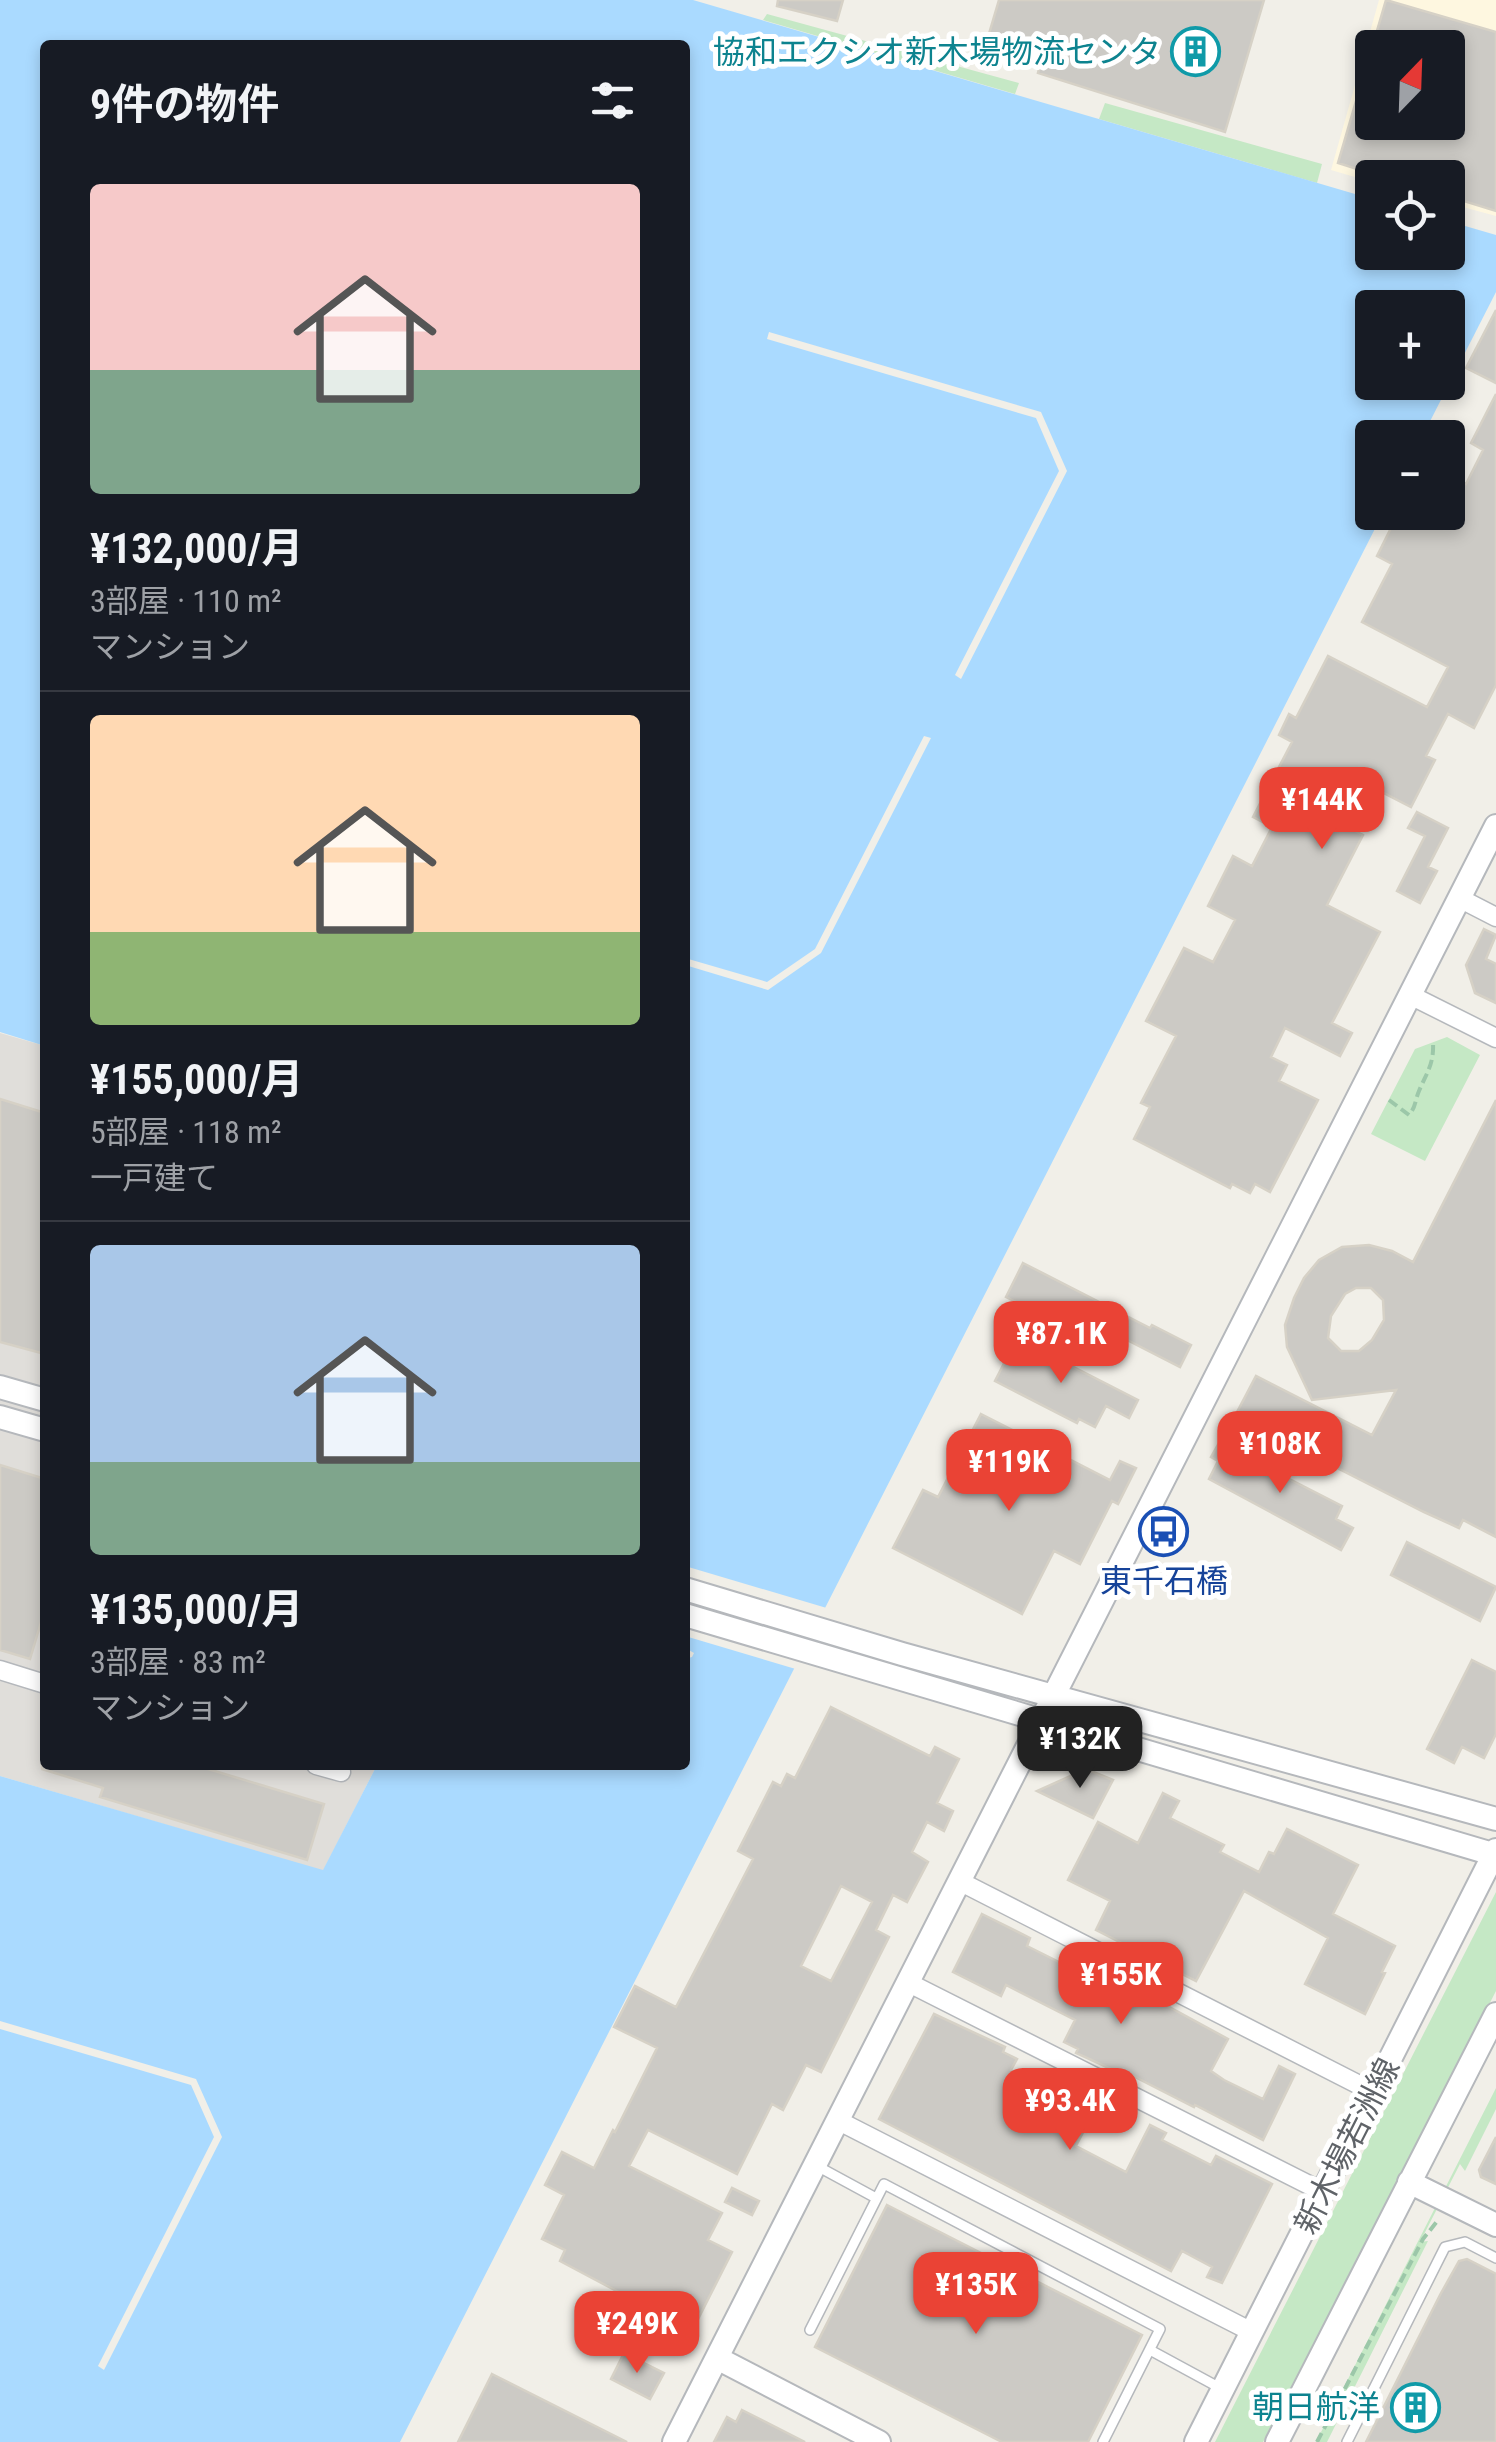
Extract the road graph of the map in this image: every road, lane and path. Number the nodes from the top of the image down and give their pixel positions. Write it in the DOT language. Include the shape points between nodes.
graph roads {
  1 [pos="1496,826"];
  2 [pos="1459,898"];
  3 [pos="1496,916"];
  4 [pos="1410,995"];
  5 [pos="1496,1038"];
  6 [pos="1433,1042"];
  7 [pos="1388,1100"];
  8 [pos="0,1387"];
  9 [pos="40,1399"];
  10 [pos="0,1416"];
  11 [pos="40,1428"];
  12 [pos="690,1591"];
  13 [pos="690,1615"];
  14 [pos="0,1670"];
  15 [pos="40,1682"];
  16 [pos="1053,1695"];
  17 [pos="1040,1719"];
  18 [pos="334,1770"];
  19 [pos="341,1772"];
  20 [pos="1496,1819"];
  21 [pos="1495,1853"];
  22 [pos="959,1881"];
  23 [pos="907,1982"];
  24 [pos="1496,2014"];
  25 [pos="1375,2093"];
  26 [pos="837,2120"];
  27 [pos="814,2165"];
  28 [pos="1409,2182"];
  29 [pos="1323,2192"];
  30 [pos="876,2198"];
  31 [pos="1438,2219"];
  32 [pos="1496,2225"];
  33 [pos="1496,2258"];
  34 [pos="810,2330"];
  35 [pos="1252,2332"];
  36 [pos="1150,2350"];
  37 [pos="716,2358"];
  38 [pos="1222,2390"];
  39 [pos="875,2441"];
  40 [pos="674,2442"];
  41 [pos="1103,2442"];
  42 [pos="1196,2442"];
  43 [pos="1277,2442"];
  44 [pos="1317,2442"];
  45 [pos="1346,2442"];
  1 -- 2 [label="street"];
  2 -- 3 [label="street"];
  2 -- 4 [label="street"];
  4 -- 5 [label="street"];
  4 -- 16 [label="street"];
  6 -- 7 [label="path" via="1434,1064 1414,1109 1409,1115"];
  8 -- 9 [label="street"];
  10 -- 11 [label="street"];
  12 -- 16 [label="street"];
  13 -- 17 [label="street"];
  14 -- 15 [label="street"];
  16 -- 17 [label="street"];
  16 -- 20 [label="street"];
  17 -- 21 [label="street"];
  17 -- 22 [label="street"];
  18 -- 19 [label="street"];
  21 -- 25 [label="street, 新木場若洲線"];
  22 -- 23 [label="street"];
  22 -- 25 [label="street"];
  23 -- 26 [label="street"];
  23 -- 29 [label="street"];
  24 -- 28 [label="street"];
  25 -- 29 [label="street, 新木場若洲線"];
  26 -- 27 [label="street"];
  26 -- 35 [label="street"];
  27 -- 30 [label="lane"];
  27 -- 37 [label="street"];
  28 -- 32 [label="street"];
  28 -- 43 [label="street"];
  29 -- 35 [label="street, 新木場若洲線"];
  30 -- 34 [label="lane"];
  30 -- 36 [label="lane" via="884,2184 1160,2329"];
  31 -- 44 [label="path"];
  33 -- 45 [label="lane" via="1466,2242 1446,2248"];
  35 -- 38 [label="street, 新木場若洲線"];
  36 -- 38 [label="lane"];
  36 -- 41 [label="lane"];
  37 -- 39 [label="street"];
  37 -- 40 [label="street"];
  38 -- 42 [label="street, 新木場若洲線"];
}
